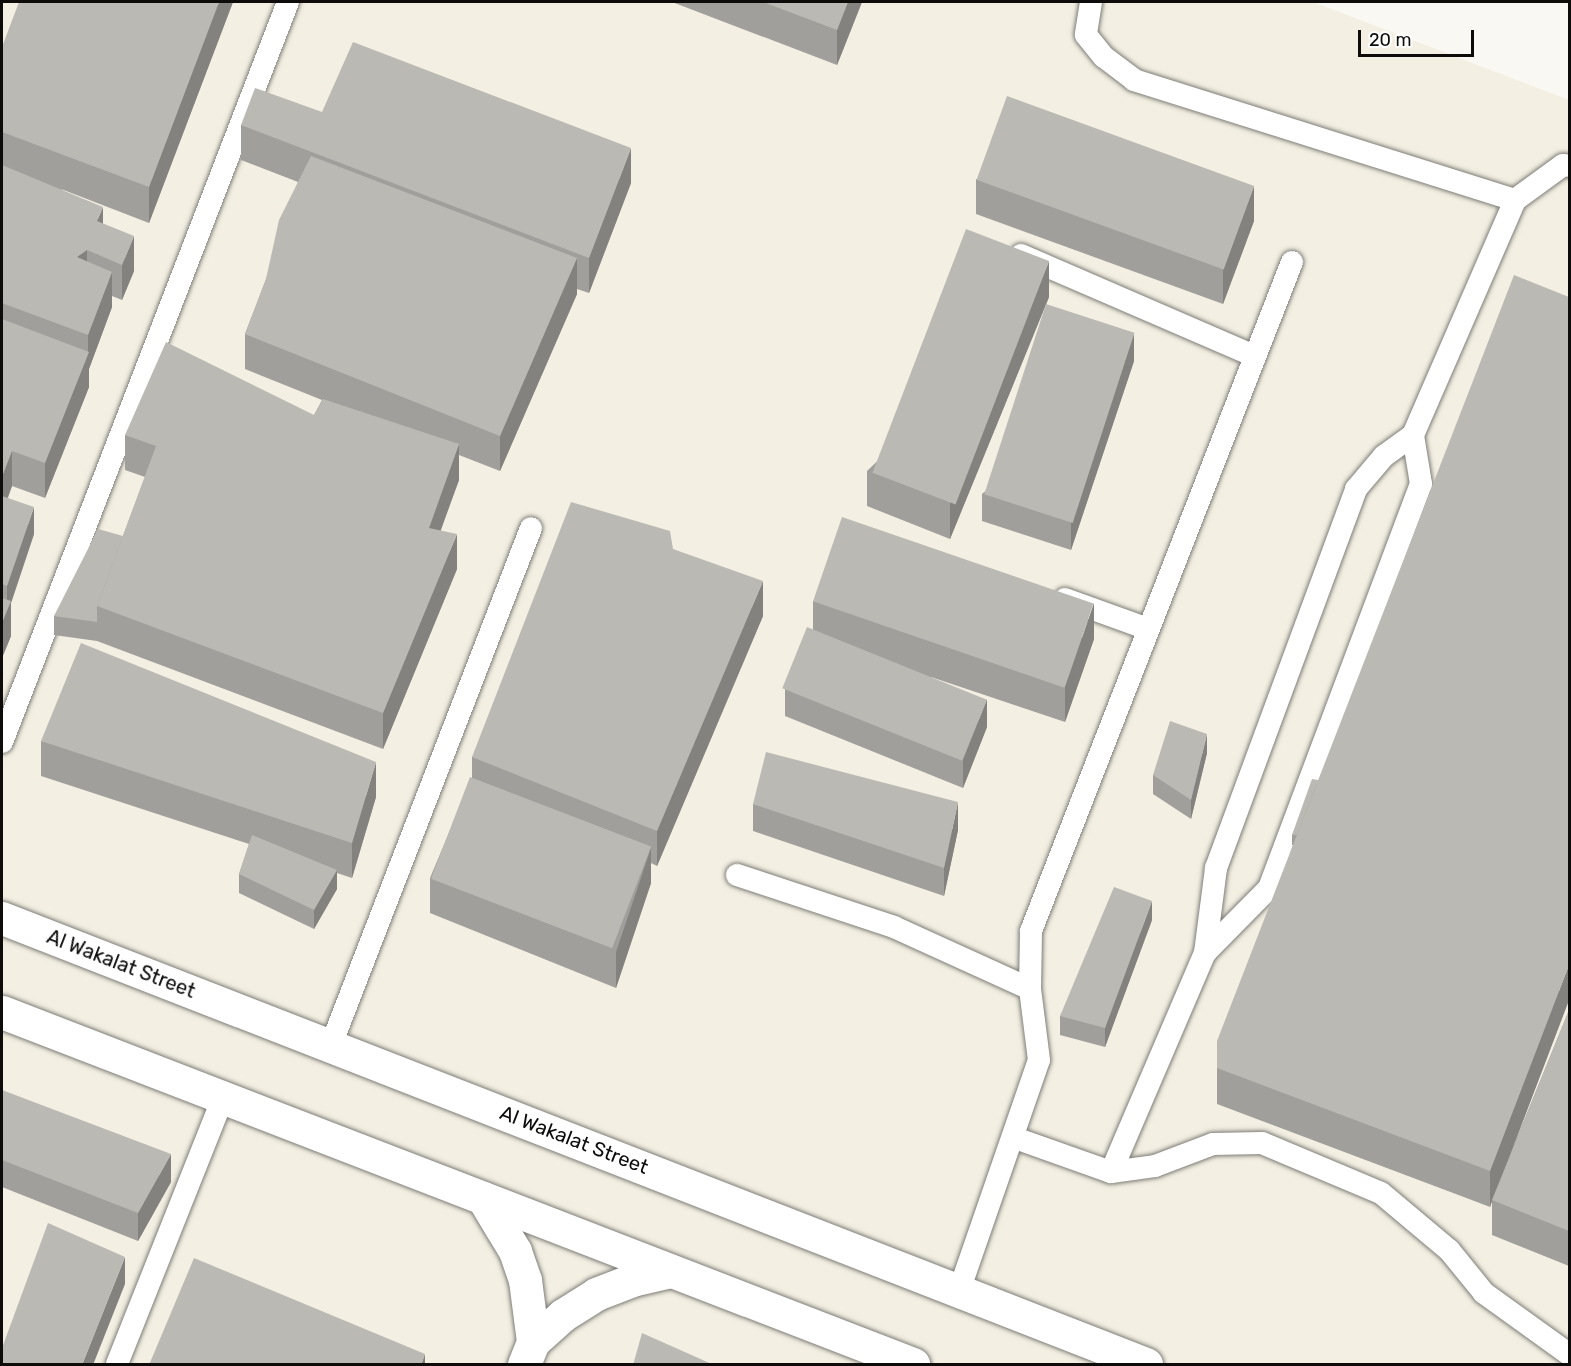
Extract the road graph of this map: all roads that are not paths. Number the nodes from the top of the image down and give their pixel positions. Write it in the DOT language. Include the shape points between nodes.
graph roads {
  1 [pos="288,2"];
  2 [pos="1091,2"];
  3 [pos="1569,166"];
  4 [pos="1515,200"];
  5 [pos="998,244"];
  6 [pos="1292,262"];
  7 [pos="1254,356"];
  8 [pos="1413,435"];
  9 [pos="531,528"];
  10 [pos="1039,590"];
  11 [pos="1148,628"];
  12 [pos="2,742"];
  13 [pos="737,874"];
  14 [pos="2,918"];
  15 [pos="1205,953"];
  16 [pos="1030,988"];
  17 [pos="2,1012"];
  18 [pos="331,1045"];
  19 [pos="223,1097"];
  20 [pos="1015,1138"];
  21 [pos="1111,1172"];
  22 [pos="483,1198"];
  23 [pos="670,1271"];
  24 [pos="959,1290"];
  25 [pos="529,1353"];
  26 [pos="1569,1355"];
  27 [pos="117,1365"];
  28 [pos="913,1365"];
  29 [pos="1146,1365"];
  1 -- 12 [label="lane"];
  2 -- 4 [label="lane" via="1086,35 1104,57 1134,80"];
  3 -- 4 [label="lane" via="1563,165"];
  4 -- 8 [label="lane"];
  5 -- 7 [label="lane"];
  6 -- 7 [label="lane"];
  7 -- 11 [label="lane"];
  8 -- 15 [label="lane" via="1384,456 1356,489 1216,868"];
  8 -- 15 [label="lane" via="1421,484 1269,888"];
  9 -- 18 [label="lane"];
  10 -- 11 [label="lane"];
  11 -- 16 [label="lane" via="1031,931"];
  13 -- 16 [label="lane" via="894,927"];
  14 -- 18 [label="street, Al Wakalat Street"];
  15 -- 21 [label="lane"];
  16 -- 20 [label="lane" via="1039,1060"];
  17 -- 19 [label="street"];
  18 -- 24 [label="street, Al Wakalat Street"];
  19 -- 22 [label="street"];
  19 -- 27 [label="lane"];
  20 -- 21 [label="lane"];
  20 -- 24 [label="lane"];
  21 -- 26 [label="lane" via="1155,1166 1213,1144 1262,1143 1382,1193 1449,1250 1484,1293"];
  22 -- 23 [label="street"];
  22 -- 25 [label="street" via="522,1271 531,1311"];
  23 -- 25 [label="street" via="596,1294 562,1315"];
  23 -- 28 [label="street"];
  24 -- 29 [label="street, Al Wakalat Street"];
}
